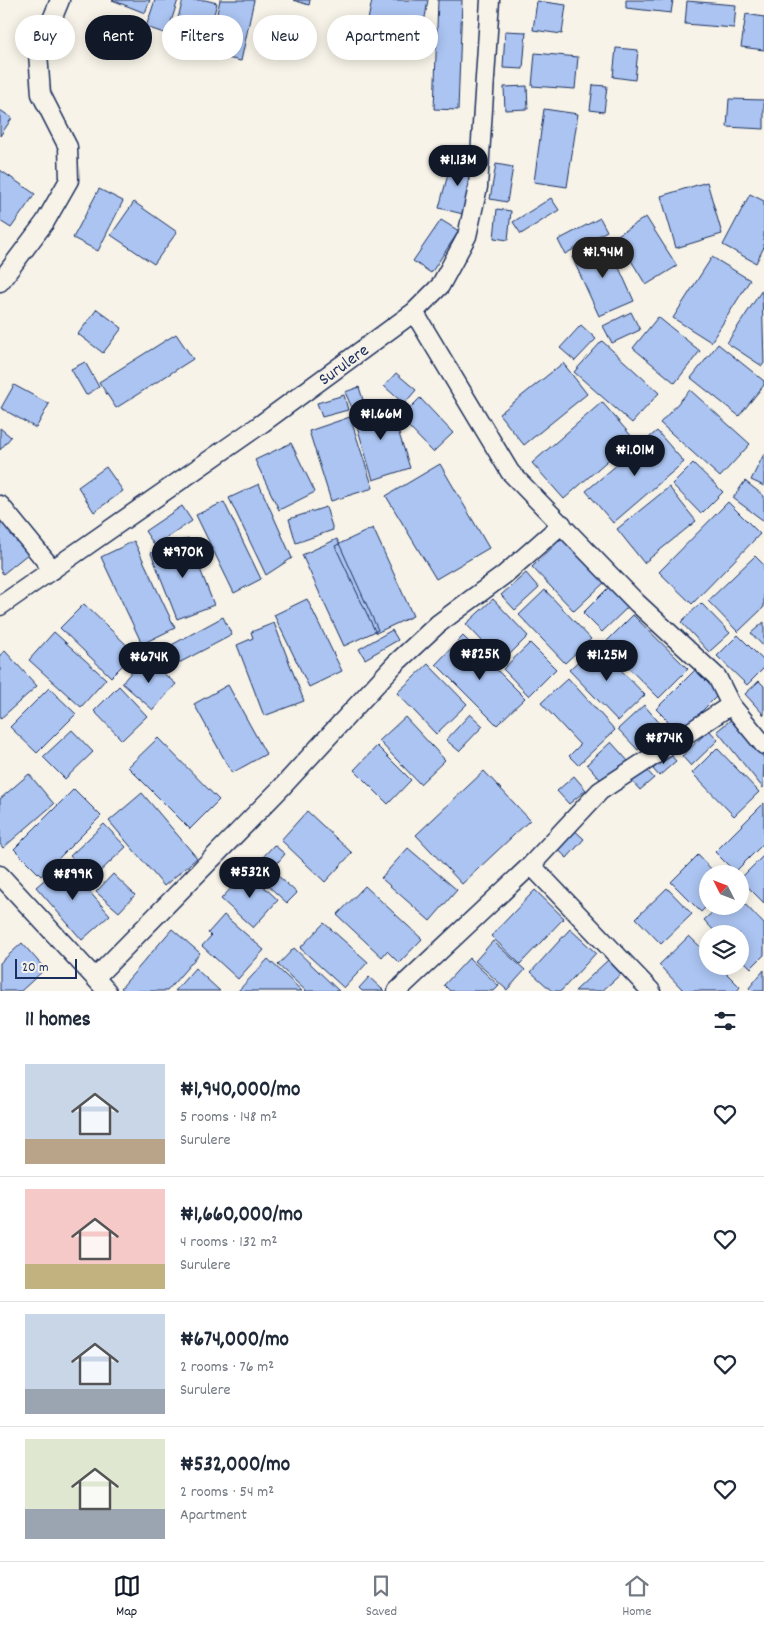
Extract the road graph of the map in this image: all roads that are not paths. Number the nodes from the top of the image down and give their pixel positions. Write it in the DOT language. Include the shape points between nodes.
graph roads {
  1 [pos="60,0"];
  2 [pos="490,0"];
  3 [pos="0,282"];
  4 [pos="414,312"];
  5 [pos="0,505"];
  6 [pos="562,524"];
  7 [pos="53,570"];
  8 [pos="0,606"];
  9 [pos="731,705"];
  10 [pos="764,745"];
  11 [pos="532,865"];
  12 [pos="0,875"];
  13 [pos="95,978"];
  14 [pos="107,991"];
  15 [pos="397,991"];
  16 [pos="651,991"];
  1 -- 3 [label="street" via="38,53 41,94 68,147 69,180 45,222"];
  2 -- 4 [label="street, Surulere" via="478,187 466,236 440,286"];
  4 -- 6 [label="street" via="510,472"];
  4 -- 7 [label="street, Surulere"];
  5 -- 7 [label="street"];
  6 -- 9 [label="street" via="637,603 716,677"];
  6 -- 13 [label="street" via="504,575 438,624 395,664 282,788"];
  7 -- 8 [label="street, Surulere"];
  9 -- 10 [label="street"];
  9 -- 11 [label="street" via="600,791"];
  11 -- 15 [label="street"];
  11 -- 16 [label="street"];
  12 -- 13 [label="street"];
  13 -- 14 [label="street"];
}
